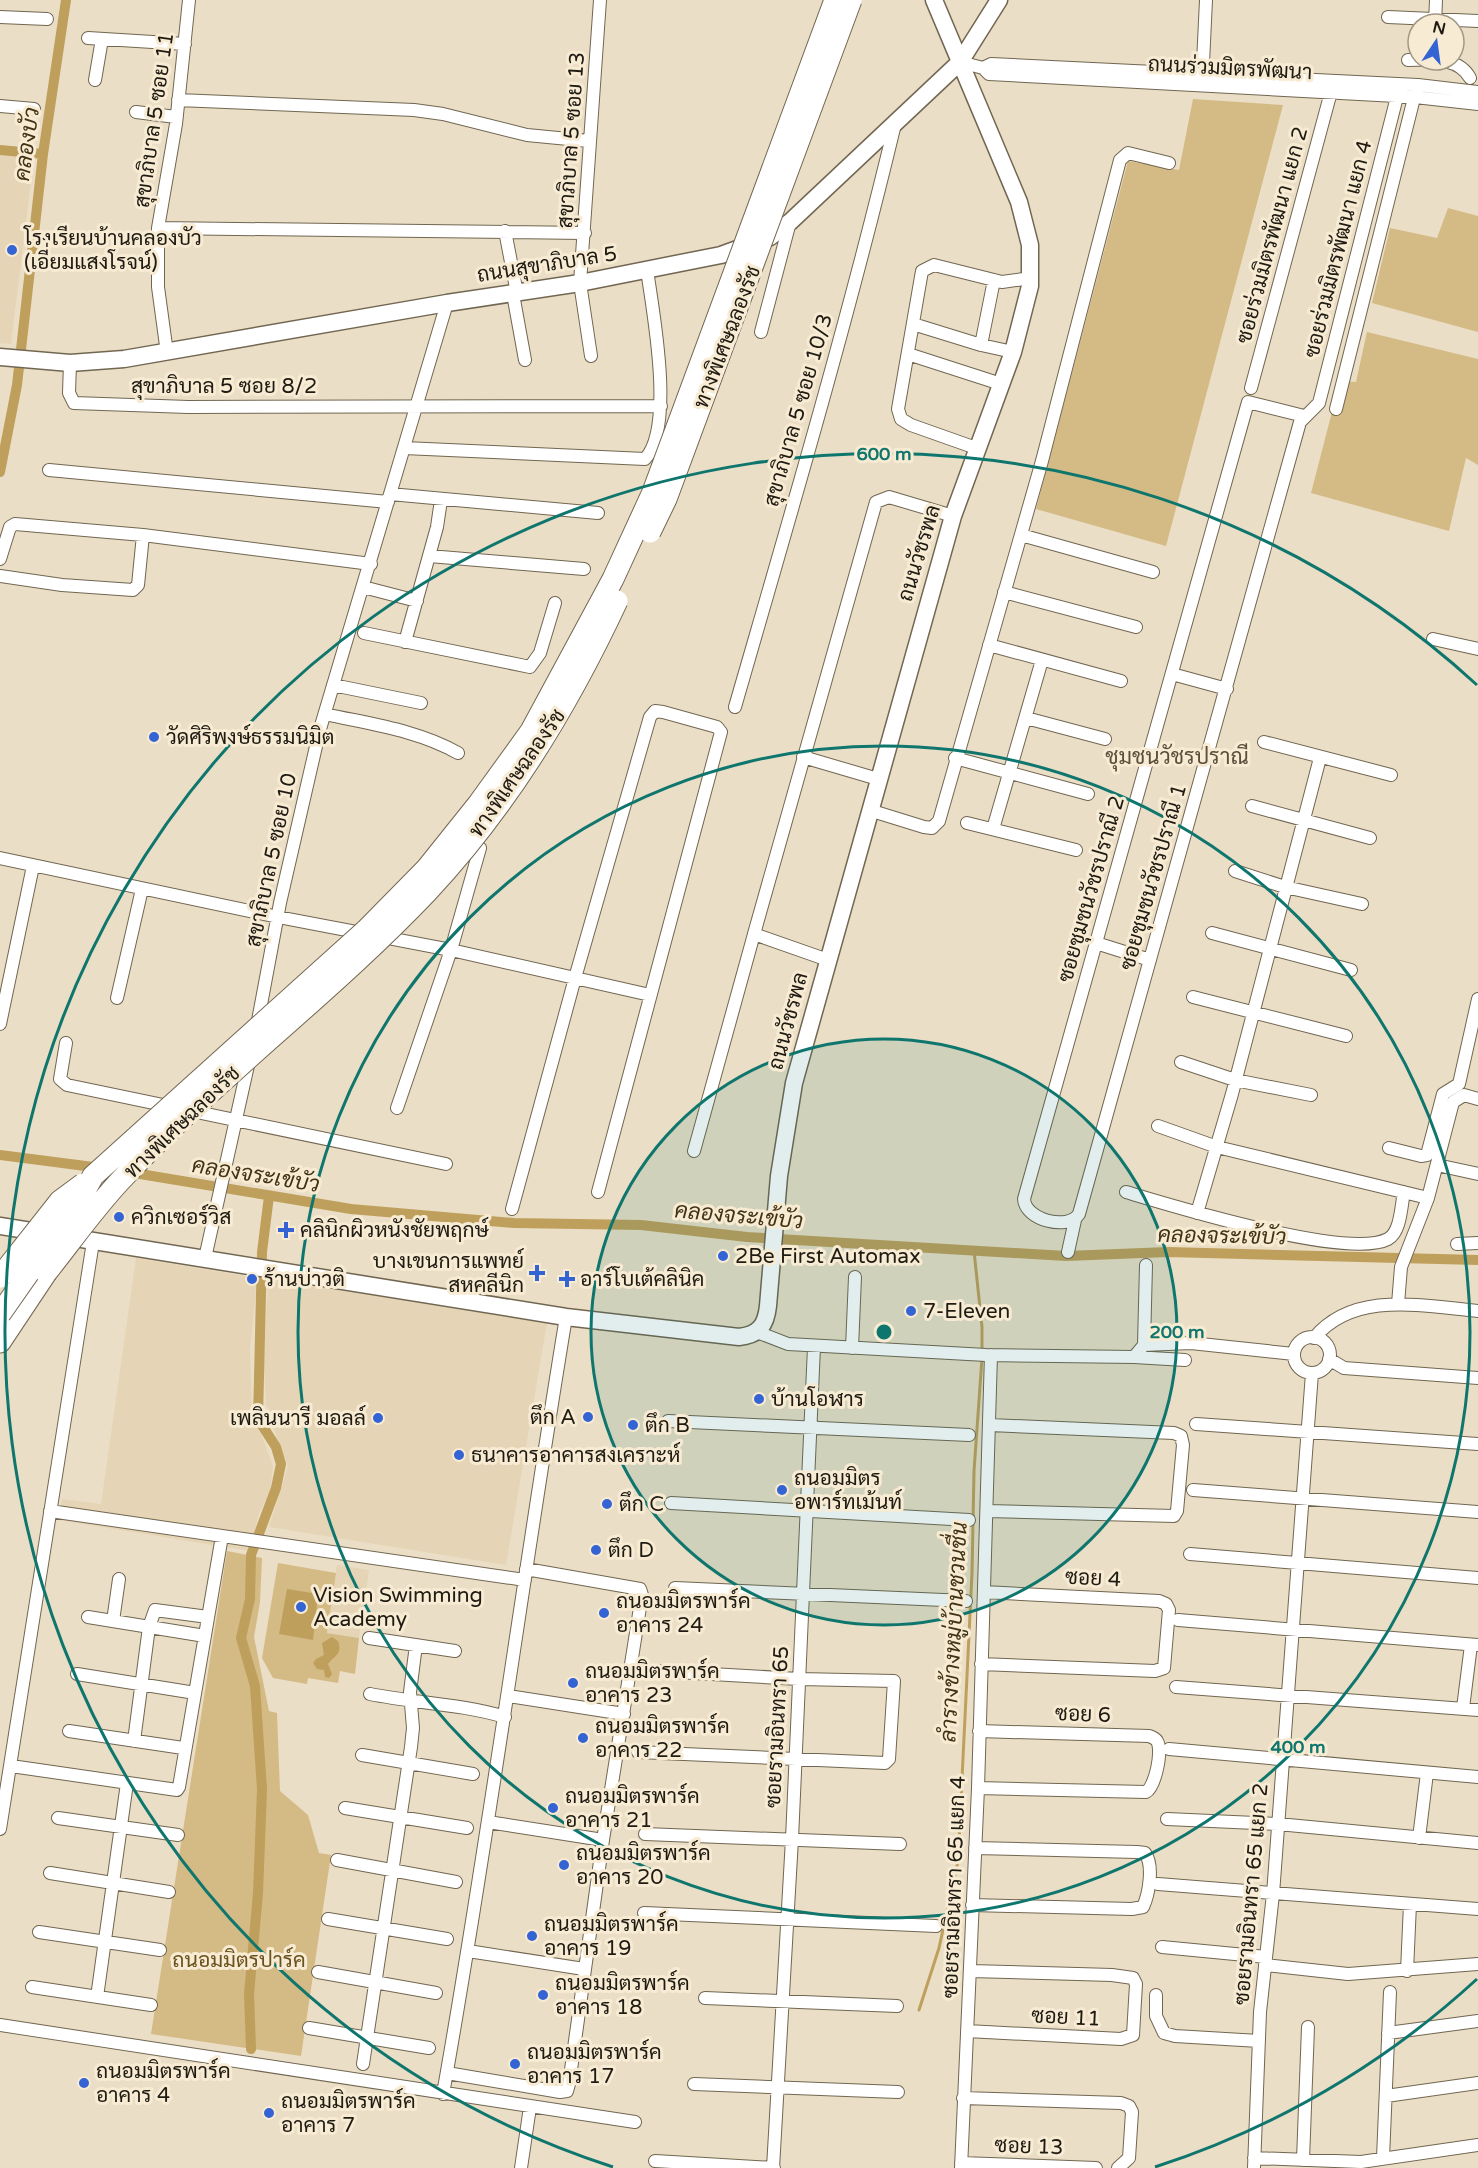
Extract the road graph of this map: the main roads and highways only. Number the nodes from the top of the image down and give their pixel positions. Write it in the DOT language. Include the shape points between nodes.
graph roads {
  1 [pos="835,0"];
  2 [pos="851,0"];
  3 [pos="934,0"];
  4 [pos="999,0"];
  5 [pos="960,63"];
  6 [pos="0,357"];
  7 [pos="93,1176"];
  8 [pos="0,1226"];
  9 [pos="0,1277"];
  10 [pos="0,1314"];
  11 [pos="0,1342"];
  1 -- 7 [label="highway, ทางพิเศษฉลองรัช, bridge" via="653,492 608,590 531,731 427,868 366,930"];
  2 -- 11 [label="highway, ทางพิเศษฉลองรัช, bridge" via="666,500 546,739 427,892 119,1182 46,1273"];
  3 -- 5 [label="main road, ถนนวัชรพล"];
  4 -- 5 [label="main road, ถนนสุขาภิบาล 5"];
  5 -- 6 [label="main road, ถนนสุขาภิบาล 5" via="790,222 770,237 721,255 580,283 167,353 70,363"];
  5 -- 8 [label="main road, ถนนวัชรพล" via="1018,202 1030,245 1027,306 953,516 789,1107 767,1317 757,1332 739,1337 566,1317"];
  7 -- 9 [label="highway, bridge" via="60,1201"];
  7 -- 10 [label="highway, ทางพิเศษฉลองรัช, bridge"];
}
